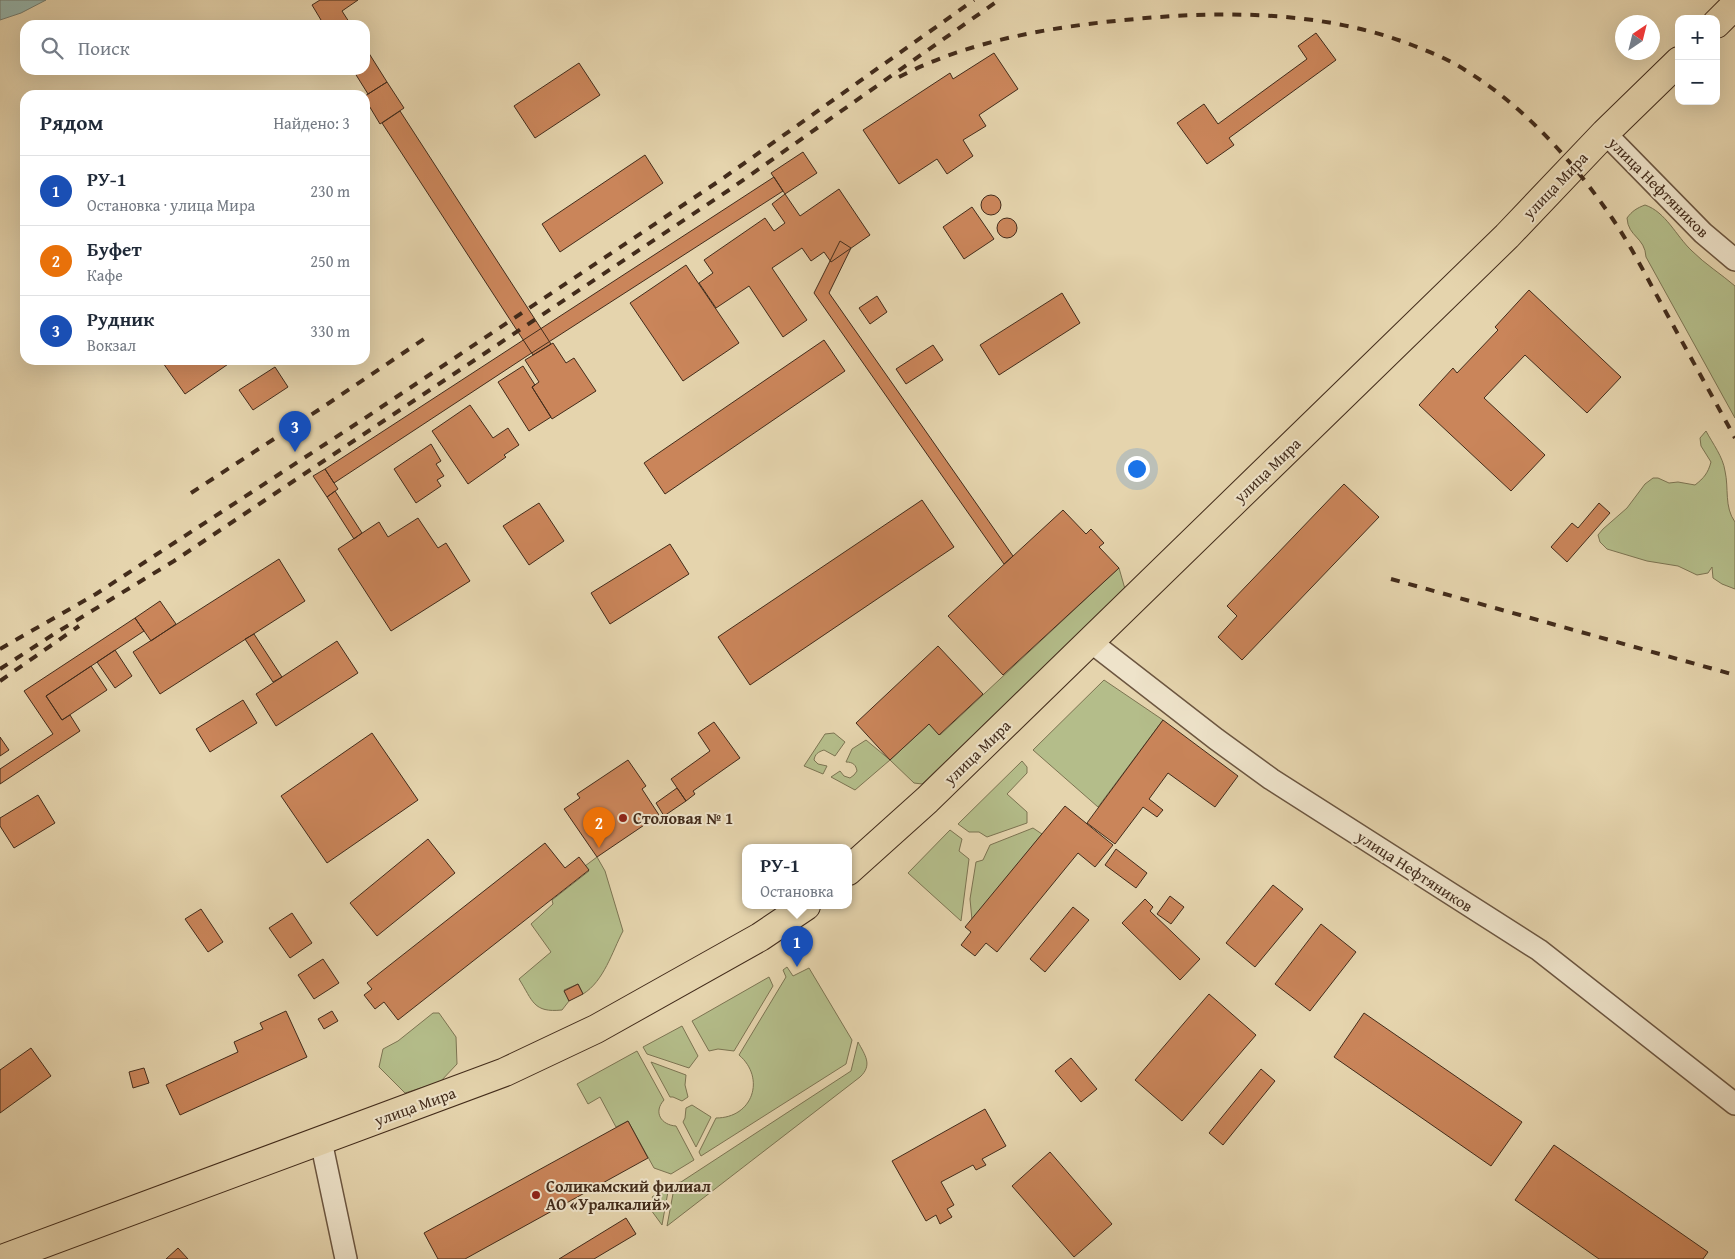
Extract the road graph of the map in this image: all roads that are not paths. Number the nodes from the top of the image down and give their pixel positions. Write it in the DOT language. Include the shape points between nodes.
graph roads {
  1 [pos="1735,5"];
  2 [pos="1720,20"];
  3 [pos="1675,65"];
  4 [pos="1605,133"];
  5 [pos="1735,260"];
  6 [pos="1091,642"];
  7 [pos="852,867"];
  8 [pos="802,909"];
  9 [pos="1735,1104"];
  10 [pos="321,1141"];
  11 [pos="2,1259"];
  12 [pos="346,1259"];
  1 -- 2 [label="highway"];
  3 -- 4 [label="highway, улица Мира"];
  4 -- 5 [label="street, улица Нефтяников" via="1703,233"];
  4 -- 6 [label="highway, улица Мира" via="1507,236"];
  6 -- 7 [label="highway, улица Мира"];
  6 -- 9 [label="street, улица Нефтяников" via="1271,779 1539,950"];
  8 -- 10 [label="highway, улица Мира" via="760,937 596,1029 505,1072"];
  10 -- 11 [label="highway, улица Мира"];
  10 -- 12 [label="street"];
}
